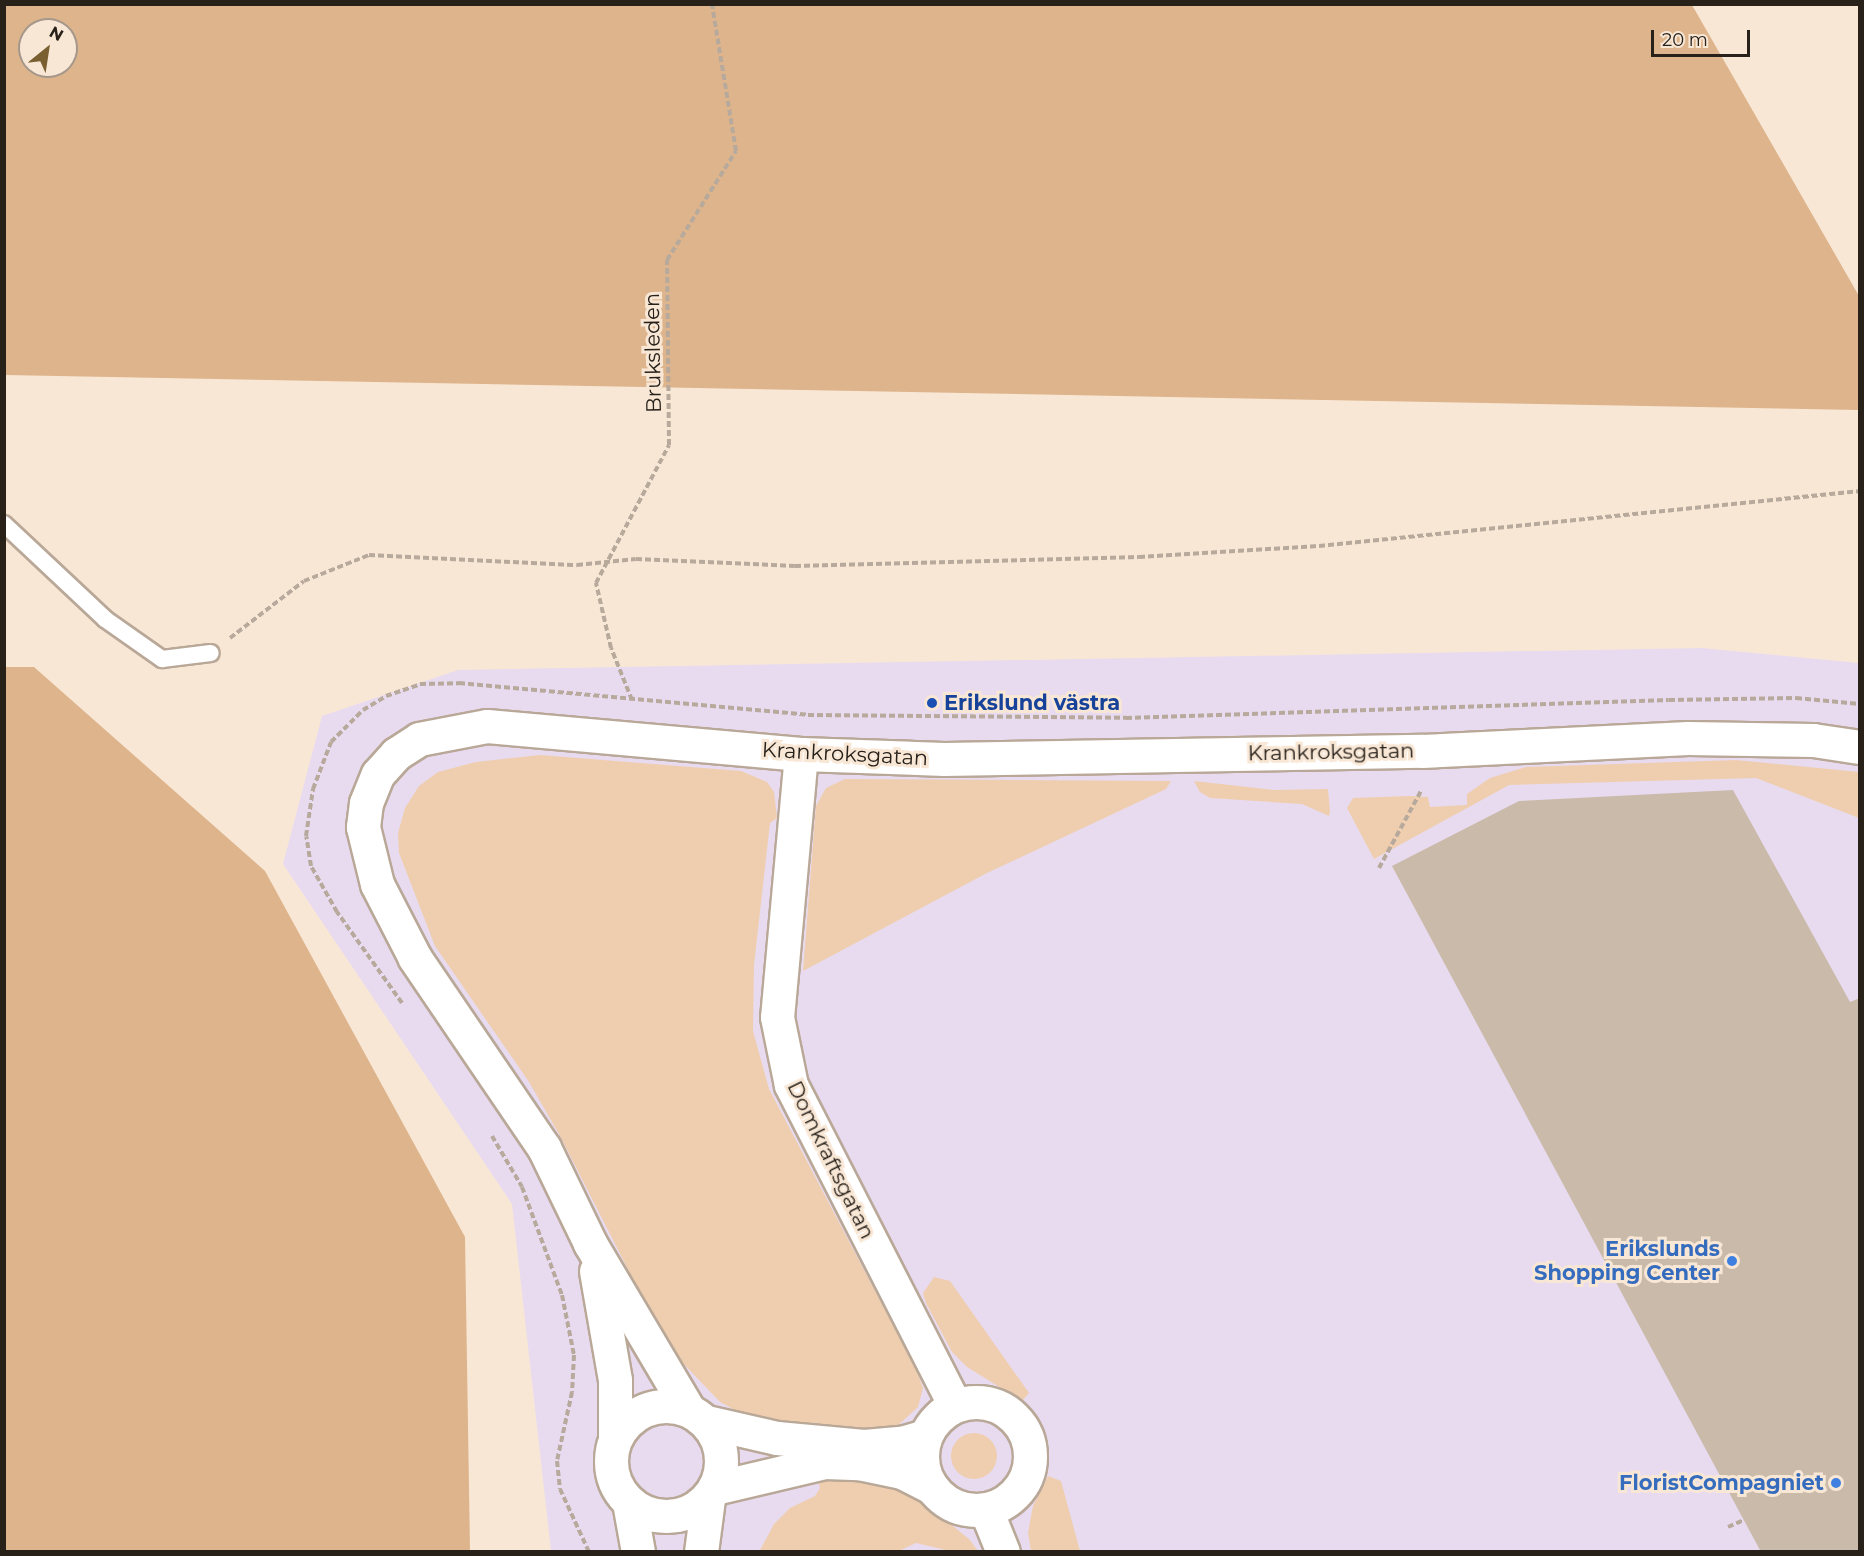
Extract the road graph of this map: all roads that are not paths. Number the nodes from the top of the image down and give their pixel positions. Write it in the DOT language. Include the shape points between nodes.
graph roads {
  1 [pos="4,524"];
  2 [pos="211,653"];
  3 [pos="1860,747"];
  4 [pos="801,754"];
  5 [pos="590,1243"];
  6 [pos="955,1406"];
  7 [pos="698,1415"];
  8 [pos="925,1436"];
  9 [pos="615,1438"];
  10 [pos="931,1487"];
  11 [pos="712,1493"];
  12 [pos="629,1502"];
  13 [pos="986,1510"];
  14 [pos="638,1551"];
  15 [pos="701,1551"];
  16 [pos="1003,1551"];
  1 -- 2 [label="lane" via="105,619 162,659"];
  3 -- 4 [label="street, Krankroksgatan" via="1741,738 1422,751 944,759"];
  4 -- 5 [label="street, Krankroksgatan" via="487,726 419,739 396,754 378,774 366,803 363,827 368,856 390,916 538,1138"];
  4 -- 6 [label="street, Domkraftsgatan" via="777,1017 791,1085"];
  5 -- 7 [label="street"];
  5 -- 9 [label="street" via="611,1339"];
  6 -- 8 [label="street" via="936,1418"];
  6 -- 13 [label="street" via="977,1402 999,1407 1017,1421 1028,1440 1029,1463 1022,1484 1007,1501"];
  7 -- 8 [label="street" via="777,1437 864,1446 901,1443"];
  7 -- 9 [label="street" via="660,1405 633,1415"];
  7 -- 11 [label="street" via="719,1442 723,1465"];
  8 -- 10 [label="street" via="921,1462"];
  9 -- 12 [label="street" via="612,1472 615,1484"];
  10 -- 11 [label="street" via="902,1472 859,1463 825,1462"];
  10 -- 13 [label="street" via="955,1507"];
  11 -- 12 [label="street" via="690,1512 669,1517 647,1514"];
  11 -- 15 [label="street"];
  12 -- 14 [label="street"];
  13 -- 16 [label="street"];
}
